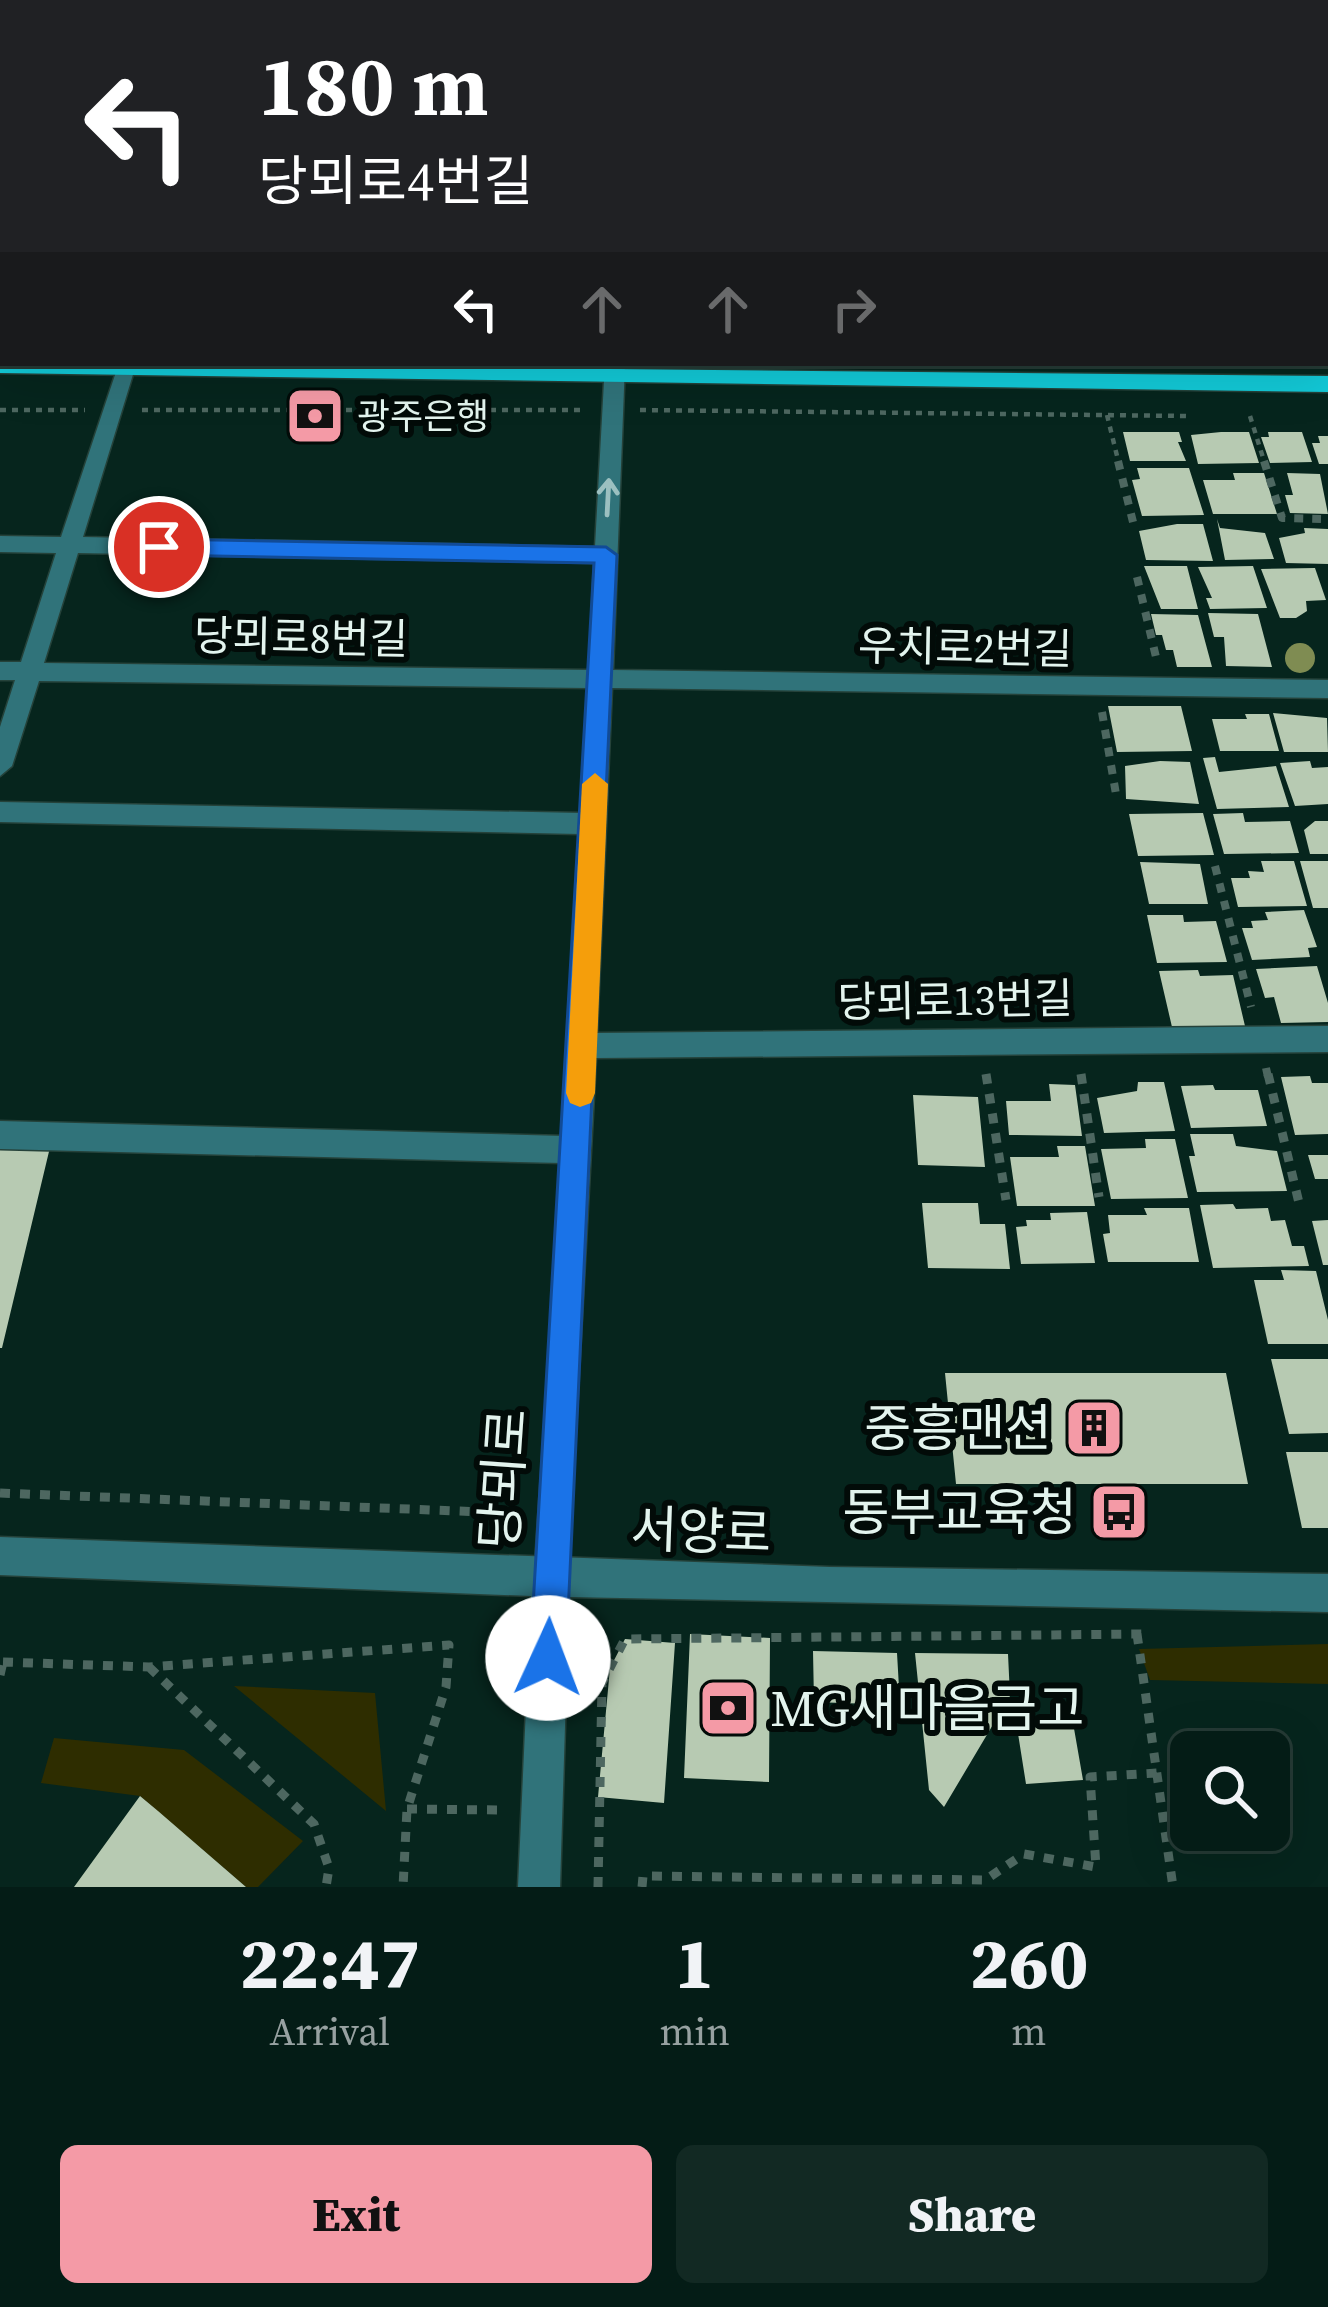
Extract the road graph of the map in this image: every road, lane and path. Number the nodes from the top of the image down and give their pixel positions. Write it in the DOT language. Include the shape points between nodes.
graph roads {
  1 [pos="42,366"];
  2 [pos="125,368"];
  3 [pos="614,370"];
  4 [pos="1328,384"];
  5 [pos="0,410"];
  6 [pos="112,410"];
  7 [pos="613,410"];
  8 [pos="1107,415"];
  9 [pos="1202,416"];
  10 [pos="1269,416"];
  11 [pos="1322,520"];
  12 [pos="1133,521"];
  13 [pos="0,544"];
  14 [pos="70,545"];
  15 [pos="606,555"];
  16 [pos="1137,577"];
  17 [pos="0,671"];
  18 [pos="30,671"];
  19 [pos="601,682"];
  20 [pos="1097,687"];
  21 [pos="1163,688"];
  22 [pos="1328,689"];
  23 [pos="0,766"];
  24 [pos="1118,800"];
  25 [pos="0,812"];
  26 [pos="593,824"];
  27 [pos="1328,1039"];
  28 [pos="1076,1041"];
  29 [pos="981,1042"];
  30 [pos="583,1046"];
  31 [pos="0,1136"];
  32 [pos="578,1150"];
  33 [pos="1100,1197"];
  34 [pos="1006,1200"];
  35 [pos="0,1493"];
  36 [pos="509,1513"];
  37 [pos="0,1556"];
  38 [pos="551,1578"];
  39 [pos="1328,1593"];
  40 [pos="1137,1634"];
  41 [pos="1161,1634"];
  42 [pos="149,1667"];
  43 [pos="0,1675"];
  44 [pos="1157,1773"];
  45 [pos="326,1887"];
  46 [pos="403,1887"];
  47 [pos="539,1887"];
  48 [pos="598,1887"];
  49 [pos="642,1887"];
  50 [pos="1173,1887"];
  1 -- 2 [label="main road"];
  2 -- 3 [label="main road"];
  2 -- 6 [label="lane"];
  3 -- 4 [label="main road"];
  3 -- 7 [label="lane, 당뫼로"];
  5 -- 6 [label="path"];
  6 -- 7 [label="path"];
  6 -- 14 [label="lane"];
  7 -- 8 [label="path"];
  15 -- 7 [label="lane, 당뫼로, one-way"];
  8 -- 9 [label="path"];
  8 -- 12 [label="path"];
  10 -- 11 [label="path" via="1250,416 1282,518"];
  13 -- 14 [label="lane"];
  14 -- 15 [label="lane"];
  14 -- 18 [label="lane"];
  15 -- 19 [label="lane, 당뫼로"];
  16 -- 21 [label="path"];
  17 -- 18 [label="lane, 당뫼로8번길"];
  18 -- 19 [label="lane, 당뫼로8번길"];
  18 -- 23 [label="lane"];
  19 -- 20 [label="lane, 우치로2번길"];
  19 -- 26 [label="lane, 당뫼로"];
  20 -- 21 [label="lane, 우치로2번길"];
  20 -- 24 [label="path"];
  21 -- 22 [label="lane, 우치로2번길"];
  25 -- 26 [label="lane"];
  26 -- 30 [label="lane, 당뫼로"];
  27 -- 28 [label="lane, 당뫼로13번길"];
  28 -- 29 [label="lane, 당뫼로13번길"];
  28 -- 33 [label="path"];
  29 -- 30 [label="lane, 당뫼로13번길"];
  29 -- 34 [label="path"];
  30 -- 32 [label="lane, 당뫼로"];
  31 -- 32 [label="lane"];
  32 -- 38 [label="lane, 당뫼로"];
  35 -- 36 [label="path"];
  37 -- 38 [label="street, 서양로"];
  38 -- 39 [label="street, 서양로"];
  38 -- 47 [label="street, 당뫼로"];
  40 -- 41 [label="path"];
  40 -- 44 [label="path"];
  40 -- 48 [label="path" via="626,1639 602,1683"];
  42 -- 43 [label="path" via="3,1662"];
  42 -- 45 [label="path" via="314,1824"];
  42 -- 46 [label="path" via="449,1646 446,1687 407,1809"];
  44 -- 49 [label="path" via="1090,1777 1096,1867 1024,1854 985,1880 643,1876"];
  44 -- 50 [label="path"];
}
